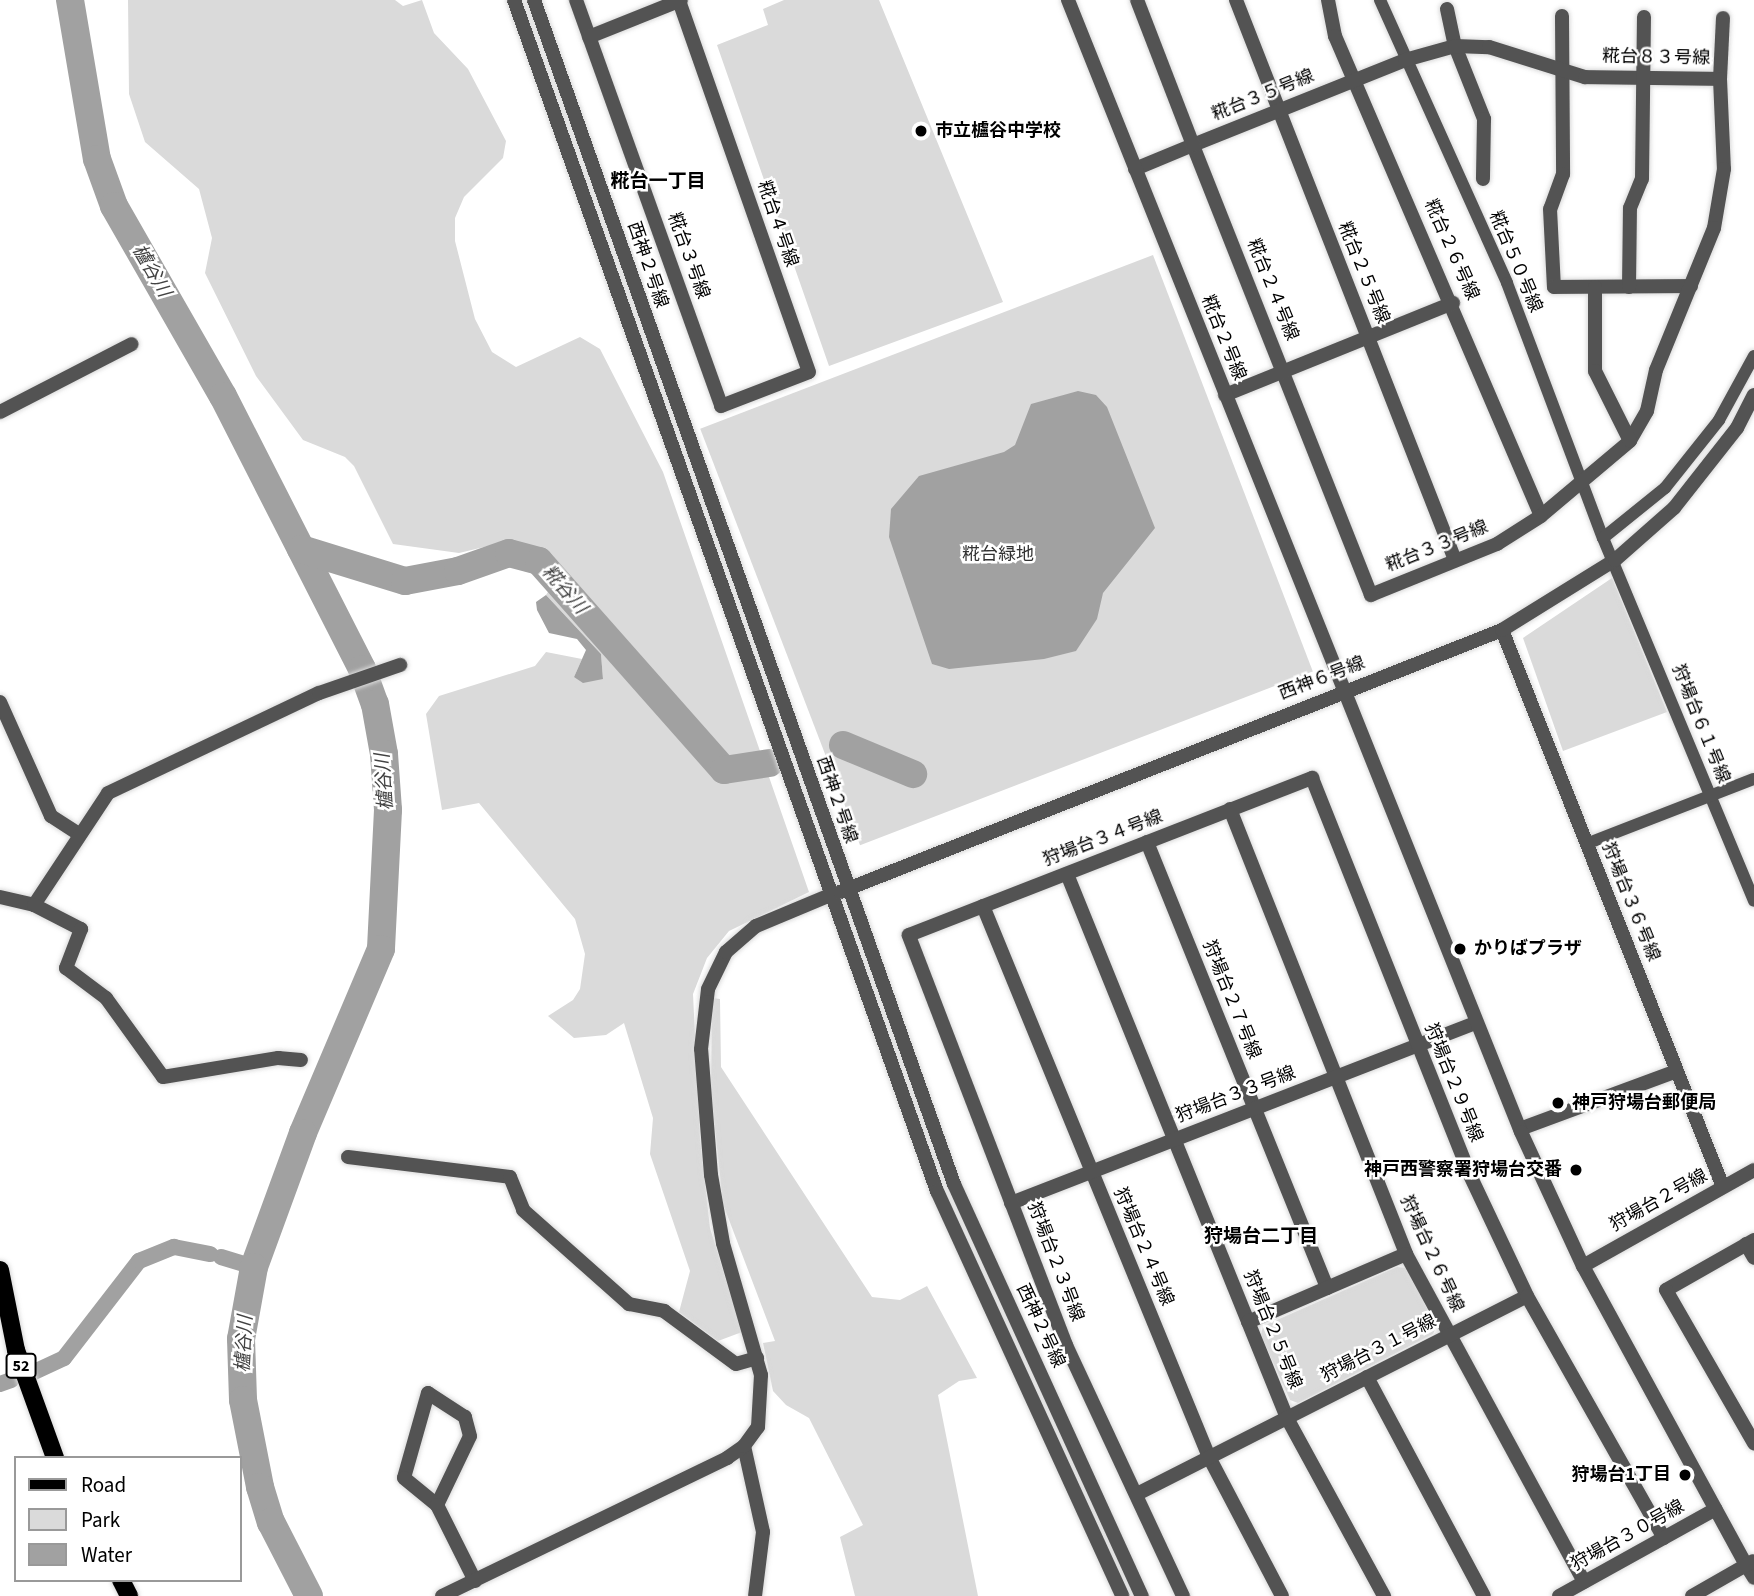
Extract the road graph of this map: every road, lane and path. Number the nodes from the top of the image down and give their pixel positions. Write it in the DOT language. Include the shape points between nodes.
graph roads {
  1 [pos="514,0"];
  2 [pos="534,0"];
  3 [pos="576,0"];
  4 [pos="679,0"];
  5 [pos="1068,0"];
  6 [pos="1137,0"];
  7 [pos="1236,0"];
  8 [pos="1328,0"];
  9 [pos="1380,0"];
  10 [pos="1447,9"];
  11 [pos="1562,16"];
  12 [pos="1644,17"];
  13 [pos="1723,18"];
  14 [pos="589,37"];
  15 [pos="1455,46"];
  16 [pos="1405,60"];
  17 [pos="1563,69"];
  18 [pos="1643,77"];
  19 [pos="1720,79"];
  20 [pos="1354,80"];
  21 [pos="1276,111"];
  22 [pos="1193,145"];
  23 [pos="1135,169"];
  24 [pos="1483,179"];
  25 [pos="1691,286"];
  26 [pos="1595,287"];
  27 [pos="1629,287"];
  28 [pos="1453,303"];
  29 [pos="1368,338"];
  30 [pos="132,344"];
  31 [pos="1754,356"];
  32 [pos="1284,372"];
  33 [pos="1754,394"];
  34 [pos="1225,395"];
  35 [pos="721,406"];
  36 [pos="0,412"];
  37 [pos="1630,441"];
  38 [pos="1583,483"];
  39 [pos="1541,516"];
  40 [pos="1603,538"];
  41 [pos="1455,560"];
  42 [pos="1615,560"];
  43 [pos="1371,595"];
  44 [pos="1502,630"];
  45 [pos="400,665"];
  46 [pos="1342,691"];
  47 [pos="0,702"];
  48 [pos="1312,778"];
  49 [pos="1754,779"];
  50 [pos="1710,797"];
  51 [pos="1230,809"];
  52 [pos="79,834"];
  53 [pos="1147,842"];
  54 [pos="1586,844"];
  55 [pos="1067,874"];
  56 [pos="847,889"];
  57 [pos="830,895"];
  58 [pos="0,897"];
  59 [pos="1754,901"];
  60 [pos="34,905"];
  61 [pos="983,906"];
  62 [pos="909,935"];
  63 [pos="1475,1023"];
  64 [pos="1416,1045"];
  65 [pos="301,1060"];
  66 [pos="1677,1070"];
  67 [pos="1335,1077"];
  68 [pos="1253,1109"];
  69 [pos="1520,1129"];
  70 [pos="1173,1140"];
  71 [pos="348,1157"];
  72 [pos="1754,1170"];
  73 [pos="1090,1172"];
  74 [pos="1723,1187"];
  75 [pos="1011,1203"];
  76 [pos="1750,1242"];
  77 [pos="1406,1254"];
  78 [pos="1754,1258"];
  79 [pos="1583,1266"];
  80 [pos="0,1270"];
  81 [pos="1327,1288"];
  82 [pos="1527,1296"];
  83 [pos="1248,1322"];
  84 [pos="1448,1335"];
  85 [pos="757,1358"];
  86 [pos="1367,1377"];
  87 [pos="1287,1418"];
  88 [pos="1754,1443"];
  89 [pos="744,1446"];
  90 [pos="54,1456"];
  91 [pos="1209,1457"];
  92 [pos="1136,1494"];
  93 [pos="437,1504"];
  94 [pos="1716,1509"];
  95 [pos="1664,1538"];
  96 [pos="1750,1562"];
  97 [pos="1754,1578"];
  98 [pos="475,1581"];
  99 [pos="1584,1582"];
  100 [pos="442,1596"];
  101 [pos="755,1596"];
  102 [pos="1122,1596"];
  103 [pos="1142,1596"];
  104 [pos="1183,1596"];
  105 [pos="1282,1596"];
  106 [pos="1384,1596"];
  107 [pos="1485,1596"];
  108 [pos="1559,1596"];
  109 [pos="1692,1596"];
  1 -- 57 [label="street, 西神２号線"];
  2 -- 56 [label="street, 西神２号線"];
  3 -- 14 [label="street, 糀台３号線"];
  4 -- 14 [label="street"];
  4 -- 35 [label="street, 糀台４号線" via="809,372"];
  5 -- 23 [label="street, 糀台２号線"];
  6 -- 22 [label="street, 糀台２４号線"];
  7 -- 21 [label="street, 糀台２５号線"];
  8 -- 20 [label="street, 糀台２６号線" via="1335,36"];
  9 -- 16 [label="street, 糀台５０号線"];
  10 -- 15 [label="street"];
  11 -- 17 [label="street"];
  12 -- 18 [label="street"];
  13 -- 19 [label="street"];
  14 -- 35 [label="street, 糀台３号線"];
  15 -- 16 [label="street, 糀台８３号線"];
  15 -- 17 [label="street, 糀台８３号線" via="1489,47"];
  15 -- 24 [label="street" via="1485,119"];
  16 -- 20 [label="street, 糀台３５号線"];
  16 -- 38 [label="street, 糀台５０号線" via="1507,283"];
  17 -- 18 [label="street, 糀台８３号線" via="1585,77"];
  17 -- 26 [label="street" via="1563,174 1550,209 1554,286"];
  18 -- 19 [label="street, 糀台８３号線"];
  18 -- 27 [label="street" via="1642,179 1630,208"];
  19 -- 25 [label="street, 糀台８３号線" via="1724,169 1714,228"];
  20 -- 21 [label="street, 糀台３５号線"];
  20 -- 28 [label="street, 糀台２６号線"];
  21 -- 22 [label="street, 糀台３５号線"];
  21 -- 29 [label="street, 糀台２５号線"];
  22 -- 23 [label="street, 糀台３５号線"];
  22 -- 32 [label="street, 糀台２４号線"];
  23 -- 34 [label="street, 糀台２号線"];
  25 -- 27 [label="street"];
  25 -- 37 [label="street, 糀台８３号線" via="1656,370 1647,411"];
  26 -- 27 [label="street"];
  26 -- 37 [label="street" via="1595,371"];
  28 -- 29 [label="street"];
  28 -- 39 [label="street, 糀台２６号線"];
  29 -- 32 [label="street"];
  29 -- 41 [label="street, 糀台２５号線"];
  30 -- 36 [label="street"];
  31 -- 40 [label="street" via="1719,420 1665,488"];
  32 -- 34 [label="street"];
  32 -- 43 [label="street, 糀台２４号線"];
  33 -- 42 [label="street, 西神６号線" via="1737,428 1674,508"];
  34 -- 46 [label="street, 糀台２号線"];
  37 -- 38 [label="street, 糀台８３号線"];
  38 -- 39 [label="street, 糀台３３号線"];
  38 -- 40 [label="street, 糀台５０号線"];
  39 -- 41 [label="street, 糀台３３号線" via="1497,544"];
  40 -- 42 [label="street, 狩場台６１号線"];
  41 -- 43 [label="street, 糀台３３号線"];
  42 -- 44 [label="street, 西神６号線"];
  42 -- 50 [label="street, 狩場台６１号線"];
  44 -- 46 [label="street, 西神６号線"];
  44 -- 54 [label="street, 狩場台３６号線"];
  45 -- 52 [label="street" via="319,693 108,793"];
  46 -- 56 [label="street, 西神６号線"];
  46 -- 63 [label="street, 糀台２号線"];
  47 -- 52 [label="street" via="51,816"];
  48 -- 51 [label="street, 狩場台３４号線"];
  48 -- 64 [label="street, 狩場台２９号線"];
  49 -- 50 [label="street"];
  50 -- 54 [label="street"];
  50 -- 59 [label="street, 狩場台６１号線"];
  51 -- 53 [label="street, 狩場台３４号線"];
  51 -- 67 [label="street, 狩場台２６号線"];
  52 -- 60 [label="street"];
  53 -- 55 [label="street, 狩場台３４号線"];
  53 -- 68 [label="street, 狩場台２７号線"];
  54 -- 66 [label="street, 狩場台３６号線"];
  55 -- 61 [label="street, 狩場台３４号線"];
  55 -- 70 [label="street, 狩場台２５号線"];
  56 -- 57 [label="street, 西神６号線"];
  56 -- 103 [label="street, 西神２号線" via="954,1184"];
  57 -- 85 [label="street, 西神６号線" via="756,926 726,952 708,989 701,1049 711,1175 723,1243"];
  57 -- 102 [label="street, 西神２号線" via="937,1191"];
  58 -- 60 [label="street"];
  60 -- 65 [label="street" via="80,929 65,968 106,998 163,1077 278,1058"];
  61 -- 62 [label="street, 狩場台３４号線"];
  61 -- 73 [label="street, 狩場台２４号線"];
  62 -- 75 [label="street, 狩場台２３号線"];
  63 -- 64 [label="street, 狩場台３３号線"];
  63 -- 69 [label="street, 糀台２号線"];
  64 -- 67 [label="street, 狩場台３３号線"];
  64 -- 82 [label="street, 狩場台２９号線"];
  66 -- 69 [label="street"];
  66 -- 74 [label="street, 狩場台３６号線"];
  67 -- 68 [label="street, 狩場台３３号線"];
  67 -- 77 [label="street, 狩場台２６号線"];
  68 -- 70 [label="street, 狩場台３３号線"];
  68 -- 81 [label="street, 狩場台２７号線"];
  69 -- 79 [label="street, 糀台２号線"];
  70 -- 73 [label="street, 狩場台３３号線"];
  70 -- 83 [label="street, 狩場台２５号線"];
  71 -- 85 [label="street" via="510,1177 523,1210 629,1304 664,1311 736,1364"];
  72 -- 74 [label="street, 狩場台２号線"];
  73 -- 75 [label="street, 狩場台３３号線"];
  73 -- 91 [label="street, 狩場台２４号線"];
  74 -- 79 [label="street, 狩場台２号線"];
  75 -- 92 [label="street, 狩場台２３号線" via="1066,1345"];
  76 -- 78 [label="street"];
  76 -- 88 [label="street" via="1666,1290"];
  77 -- 81 [label="street"];
  77 -- 84 [label="street, 狩場台２６号線"];
  79 -- 94 [label="street, 糀台２号線"];
  80 -- 90 [label="main road, 52" via="16,1350"];
  81 -- 83 [label="street"];
  82 -- 84 [label="street, 狩場台３１号線"];
  82 -- 95 [label="street, 狩場台２９号線"];
  83 -- 87 [label="street, 狩場台２５号線"];
  84 -- 86 [label="street, 狩場台３１号線"];
  84 -- 99 [label="street, 狩場台２６号線"];
  85 -- 89 [label="street, 西神６号線" via="762,1402 758,1427"];
  86 -- 87 [label="street, 狩場台３１号線"];
  86 -- 107 [label="street"];
  87 -- 91 [label="street, 狩場台３１号線"];
  87 -- 106 [label="street, 狩場台２５号線"];
  89 -- 98 [label="street"];
  89 -- 101 [label="street" via="763,1532"];
  91 -- 92 [label="street, 狩場台３１号線"];
  91 -- 105 [label="street, 狩場台２４号線"];
  92 -- 104 [label="street, 狩場台２３号線"];
  93 -- 93 [label="street" via="404,1478 428,1393 465,1417 470,1436"];
  93 -- 98 [label="street"];
  94 -- 95 [label="street, 狩場台３０号線"];
  94 -- 96 [label="street, 糀台２号線"];
  95 -- 99 [label="street, 狩場台３０号線"];
  96 -- 97 [label="street, 糀台２号線"];
  96 -- 109 [label="street"];
  98 -- 100 [label="street"];
  99 -- 108 [label="street, 狩場台３０号線"];
}
